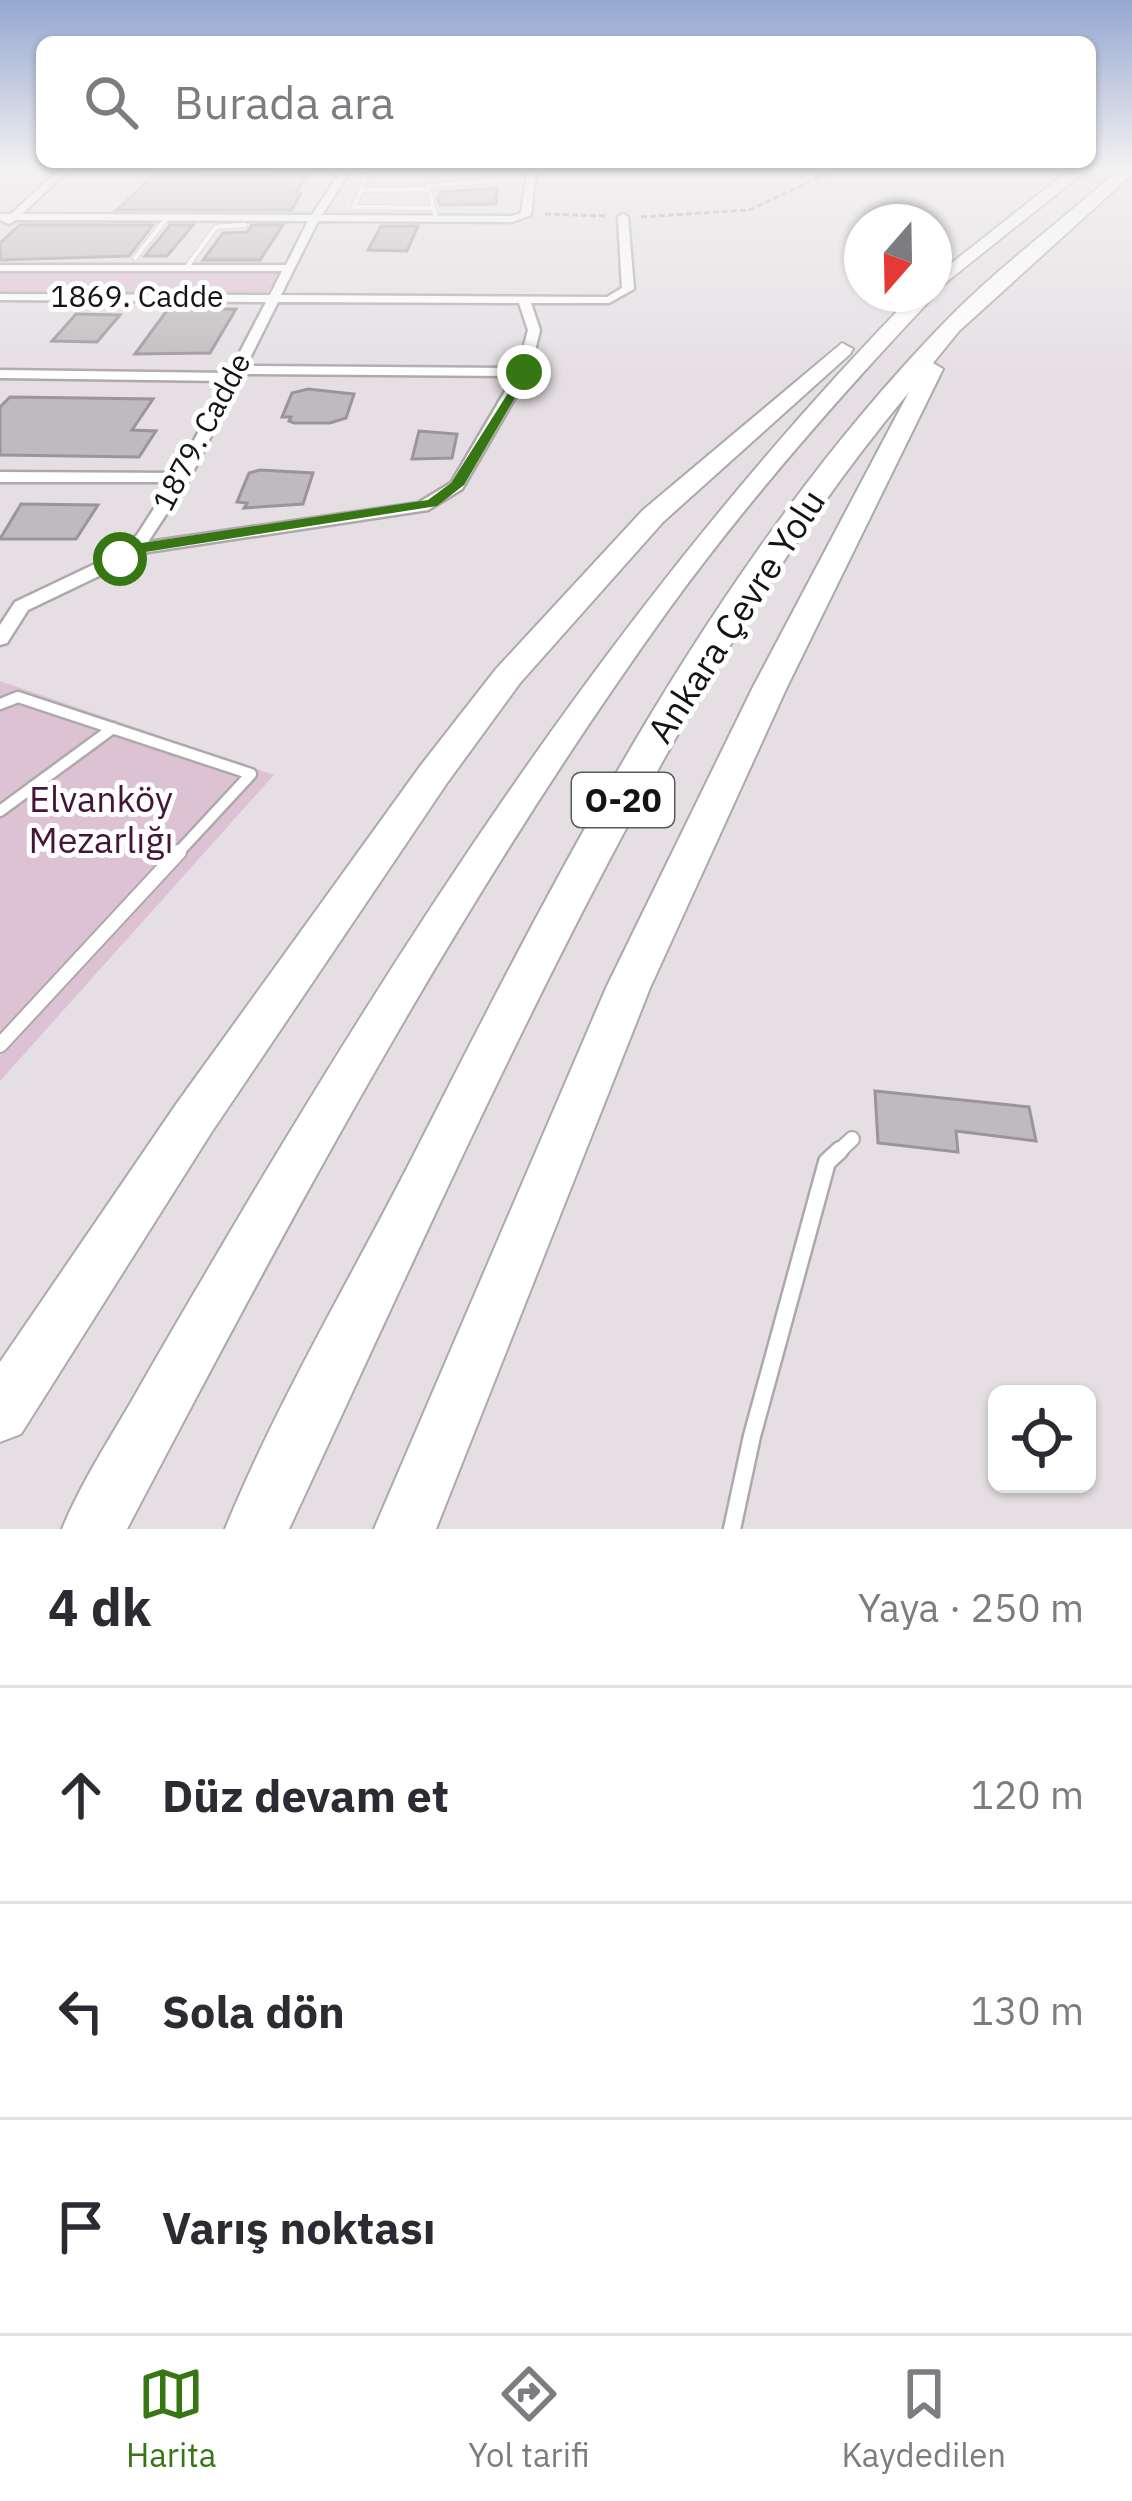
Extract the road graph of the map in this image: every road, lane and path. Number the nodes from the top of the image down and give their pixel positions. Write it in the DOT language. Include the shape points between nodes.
graph roads {
  1 [pos="150,239"];
  2 [pos="207,239"];
  3 [pos="304,239"];
  4 [pos="624,239"];
  5 [pos="993,239"];
  6 [pos="1050,239"];
  7 [pos="135,258"];
  8 [pos="0,268"];
  9 [pos="186,268"];
  10 [pos="290,268"];
  11 [pos="952,272"];
  12 [pos="0,296"];
  13 [pos="273,298"];
  14 [pos="524,299"];
  15 [pos="897,312"];
  16 [pos="908,312"];
  17 [pos="952,327"];
  18 [pos="524,372"];
  19 [pos="235,373"];
  20 [pos="0,374"];
  21 [pos="0,477"];
  22 [pos="182,478"];
  23 [pos="135,549"];
  24 [pos="0,606"];
  25 [pos="21,606"];
  26 [pos="0,639"];
  27 [pos="0,704"];
  28 [pos="113,728"];
  29 [pos="0,811"];
  30 [pos="0,1045"];
  31 [pos="852,1139"];
  32 [pos="0,1413"];
  33 [pos="93,1529"];
  34 [pos="256,1529"];
  35 [pos="405,1529"];
  36 [pos="732,1529"];
  1 -- 7 [label="lane"];
  2 -- 9 [label="lane"];
  3 -- 10 [label="street, 1879. Cadde"];
  4 -- 14 [label="street, 1869. Cadde" via="624,294"];
  5 -- 11 [label="highway"];
  6 -- 17 [label="highway, Ankara Çevre Yolu / O-20"];
  8 -- 9 [label="street"];
  9 -- 10 [label="street"];
  10 -- 13 [label="street, 1879. Cadde"];
  12 -- 13 [label="street, 1869. Cadde"];
  13 -- 14 [label="street, 1869. Cadde"];
  13 -- 19 [label="street, 1879. Cadde"];
  14 -- 18 [label="street" via="534,330"];
  15 -- 32 [label="highway" via="850,342 671,500 508,676 194,1118"];
  16 -- 33 [label="highway, Ankara Çevre Yolu / O-20" via="785,440 608,670 374,1032"];
  17 -- 34 [label="highway, Ankara Çevre Yolu / O-20" via="832,469 651,748 518,993"];
  17 -- 35 [label="highway" via="628,988"];
  18 -- 19 [label="street"];
  18 -- 23 [label="street" via="457,485 432,503"];
  19 -- 20 [label="street"];
  19 -- 22 [label="street, 1879. Cadde"];
  21 -- 22 [label="street"];
  22 -- 23 [label="street, 1879. Cadde"];
  23 -- 25 [label="street, 1879. Cadde"];
  24 -- 25 [label="street"];
  25 -- 26 [label="street"];
  27 -- 28 [label="lane" via="18,697"];
  28 -- 29 [label="lane"];
  28 -- 30 [label="lane" via="251,774"];
  31 -- 36 [label="lane" via="827,1162"];
}
